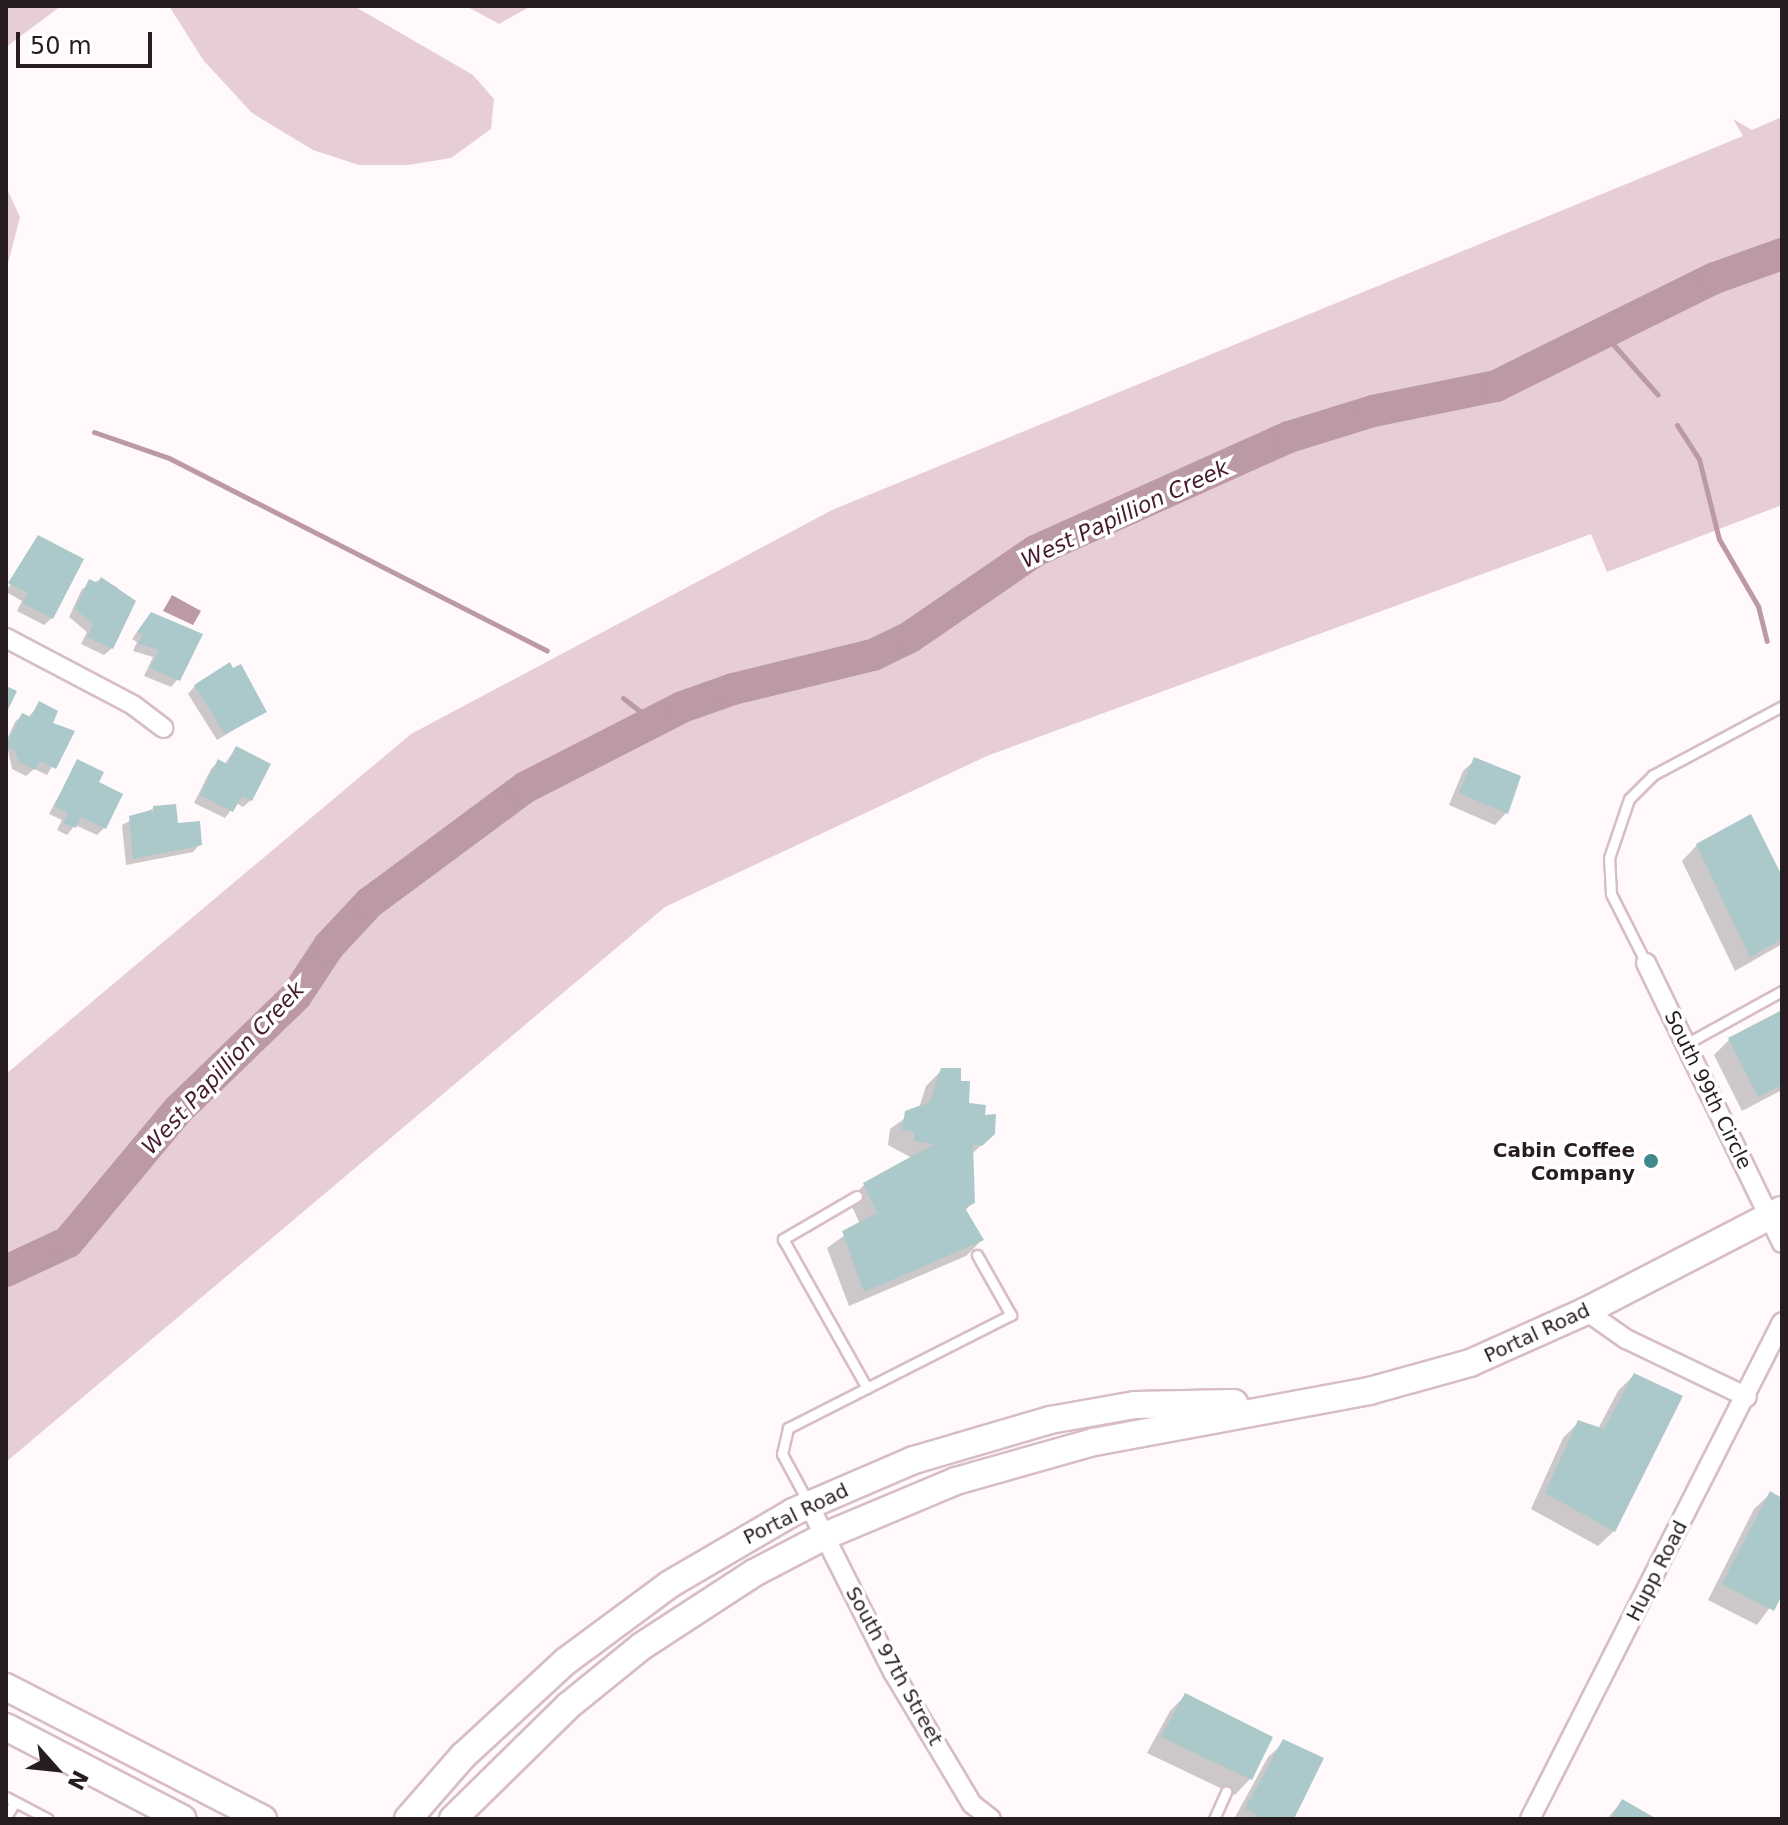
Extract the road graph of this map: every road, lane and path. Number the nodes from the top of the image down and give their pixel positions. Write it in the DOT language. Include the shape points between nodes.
graph roads {
  1 [pos="6,638"];
  2 [pos="1782,706"];
  3 [pos="163,728"];
  4 [pos="1646,963"];
  5 [pos="1782,991"];
  6 [pos="1684,1045"];
  7 [pos="857,1196"];
  8 [pos="1776,1213"];
  9 [pos="1782,1243"];
  10 [pos="977,1255"];
  11 [pos="1586,1311"];
  12 [pos="1782,1322"];
  13 [pos="867,1388"];
  14 [pos="1747,1397"];
  15 [pos="1273,1405"];
  16 [pos="809,1505"];
  17 [pos="825,1536"];
  18 [pos="6,1687"];
  19 [pos="6,1727"];
  20 [pos="1226,1792"];
  21 [pos="10,1800"];
  22 [pos="6,1817"];
  23 [pos="48,1819"];
  24 [pos="183,1819"];
  25 [pos="263,1819"];
  26 [pos="408,1819"];
  27 [pos="453,1819"];
  28 [pos="991,1819"];
  29 [pos="1214,1819"];
  30 [pos="1530,1819"];
  1 -- 3 [label="street" via="133,705"];
  2 -- 4 [label="lane" via="1653,775 1629,799 1609,858 1611,894"];
  4 -- 6 [label="street, South 99th Circle"];
  5 -- 6 [label="lane"];
  6 -- 8 [label="street, South 99th Circle"];
  7 -- 13 [label="lane" via="783,1239"];
  8 -- 9 [label="street"];
  8 -- 11 [label="main road, Portal Road"];
  10 -- 13 [label="lane" via="1011,1315"];
  11 -- 14 [label="street" via="1626,1339"];
  11 -- 15 [label="main road, Portal Road" via="1431,1376"];
  12 -- 14 [label="street, Hupp Road"];
  13 -- 16 [label="lane" via="788,1428 782,1454"];
  14 -- 30 [label="street, Hupp Road"];
  15 -- 16 [label="main road, Portal Road" via="1190,1401 1050,1420 914,1460"];
  15 -- 17 [label="main road, Portal Road" via="1025,1461 908,1499"];
  16 -- 17 [label="street, South 97th Street"];
  16 -- 26 [label="main road, Portal Road" via="670,1584 566,1661 463,1756"];
  17 -- 27 [label="main road, Portal Road" via="754,1573 642,1646 556,1717"];
  17 -- 28 [label="street, South 97th Street" via="893,1672 972,1804"];
  18 -- 25 [label="main road"];
  19 -- 24 [label="main road"];
  20 -- 29 [label="lane"];
  21 -- 22 [label="lane"];
  21 -- 23 [label="lane"];
}
